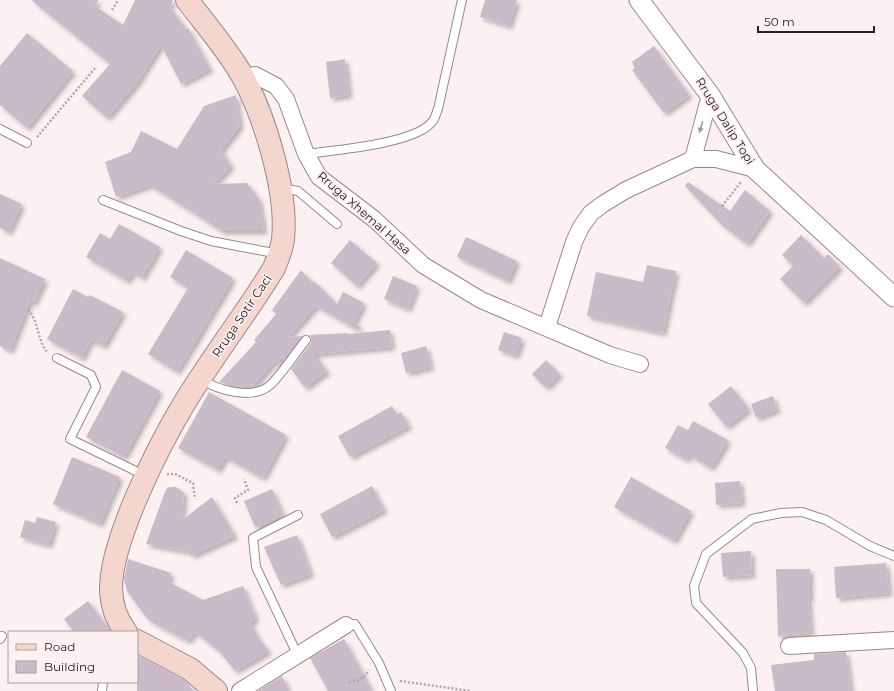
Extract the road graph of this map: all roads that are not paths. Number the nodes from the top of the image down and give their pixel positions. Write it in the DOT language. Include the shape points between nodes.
graph roads {
  1 [pos="187,0"];
  2 [pos="462,0"];
  3 [pos="639,0"];
  4 [pos="243,78"];
  5 [pos="710,95"];
  6 [pos="0,128"];
  7 [pos="27,143"];
  8 [pos="306,154"];
  9 [pos="693,159"];
  10 [pos="755,169"];
  11 [pos="280,188"];
  12 [pos="103,200"];
  13 [pos="337,224"];
  14 [pos="280,254"];
  15 [pos="894,297"];
  16 [pos="546,327"];
  17 [pos="306,340"];
  18 [pos="57,358"];
  19 [pos="640,364"];
  20 [pos="201,379"];
  21 [pos="147,476"];
  22 [pos="298,516"];
  23 [pos="894,556"];
  24 [pos="346,625"];
  25 [pos="126,631"];
  26 [pos="138,640"];
  27 [pos="894,640"];
  28 [pos="789,646"];
  29 [pos="298,656"];
  30 [pos="216,691"];
  31 [pos="240,691"];
  32 [pos="391,691"];
  33 [pos="753,691"];
  1 -- 4 [label="main road, Rruga Sotir Caci"];
  2 -- 8 [label="lane" via="438,109 432,122 420,132 370,145"];
  3 -- 5 [label="street, Rruga Dalip Topi"];
  4 -- 8 [label="street, Rruga Xhemal Hasa" via="255,75 276,86 291,110"];
  4 -- 11 [label="main road, Rruga Sotir Caci" via="258,109"];
  5 -- 9 [label="street, one-way"];
  5 -- 10 [label="street, Rruga Dalip Topi"];
  6 -- 7 [label="lane"];
  8 -- 16 [label="street, Rruga Xhemal Hasa" via="319,177 374,219 423,265 450,284 481,300"];
  9 -- 10 [label="street" via="716,159"];
  9 -- 16 [label="street" via="626,190 591,213 581,226 574,242"];
  10 -- 15 [label="street, Rruga Dalip Topi"];
  11 -- 13 [label="lane" via="298,191"];
  11 -- 14 [label="main road, Rruga Sotir Caci" via="283,221"];
  12 -- 14 [label="lane" via="211,241"];
  14 -- 20 [label="main road, Rruga Sotir Caci" via="266,281"];
  16 -- 19 [label="street, Rruga Xhemal Hasa" via="610,355"];
  17 -- 20 [label="lane" via="268,386 251,392 235,392 212,387"];
  18 -- 21 [label="lane" via="91,376 96,387 70,439"];
  20 -- 21 [label="main road, Rruga Sotir Caci" via="176,418"];
  21 -- 25 [label="main road, Rruga Sotir Caci" via="125,530 113,572 111,587 114,611"];
  22 -- 29 [label="lane" via="253,538 256,567"];
  23 -- 33 [label="lane" via="870,546 826,520 802,512 752,519 706,554 694,586 696,603 743,653 751,668"];
  24 -- 29 [label="street"];
  24 -- 32 [label="lane" via="355,624"];
  26 -- 30 [label="main road, Rruga Sotir Caci" via="190,669"];
  27 -- 28 [label="street"];
  29 -- 31 [label="street"];
}
